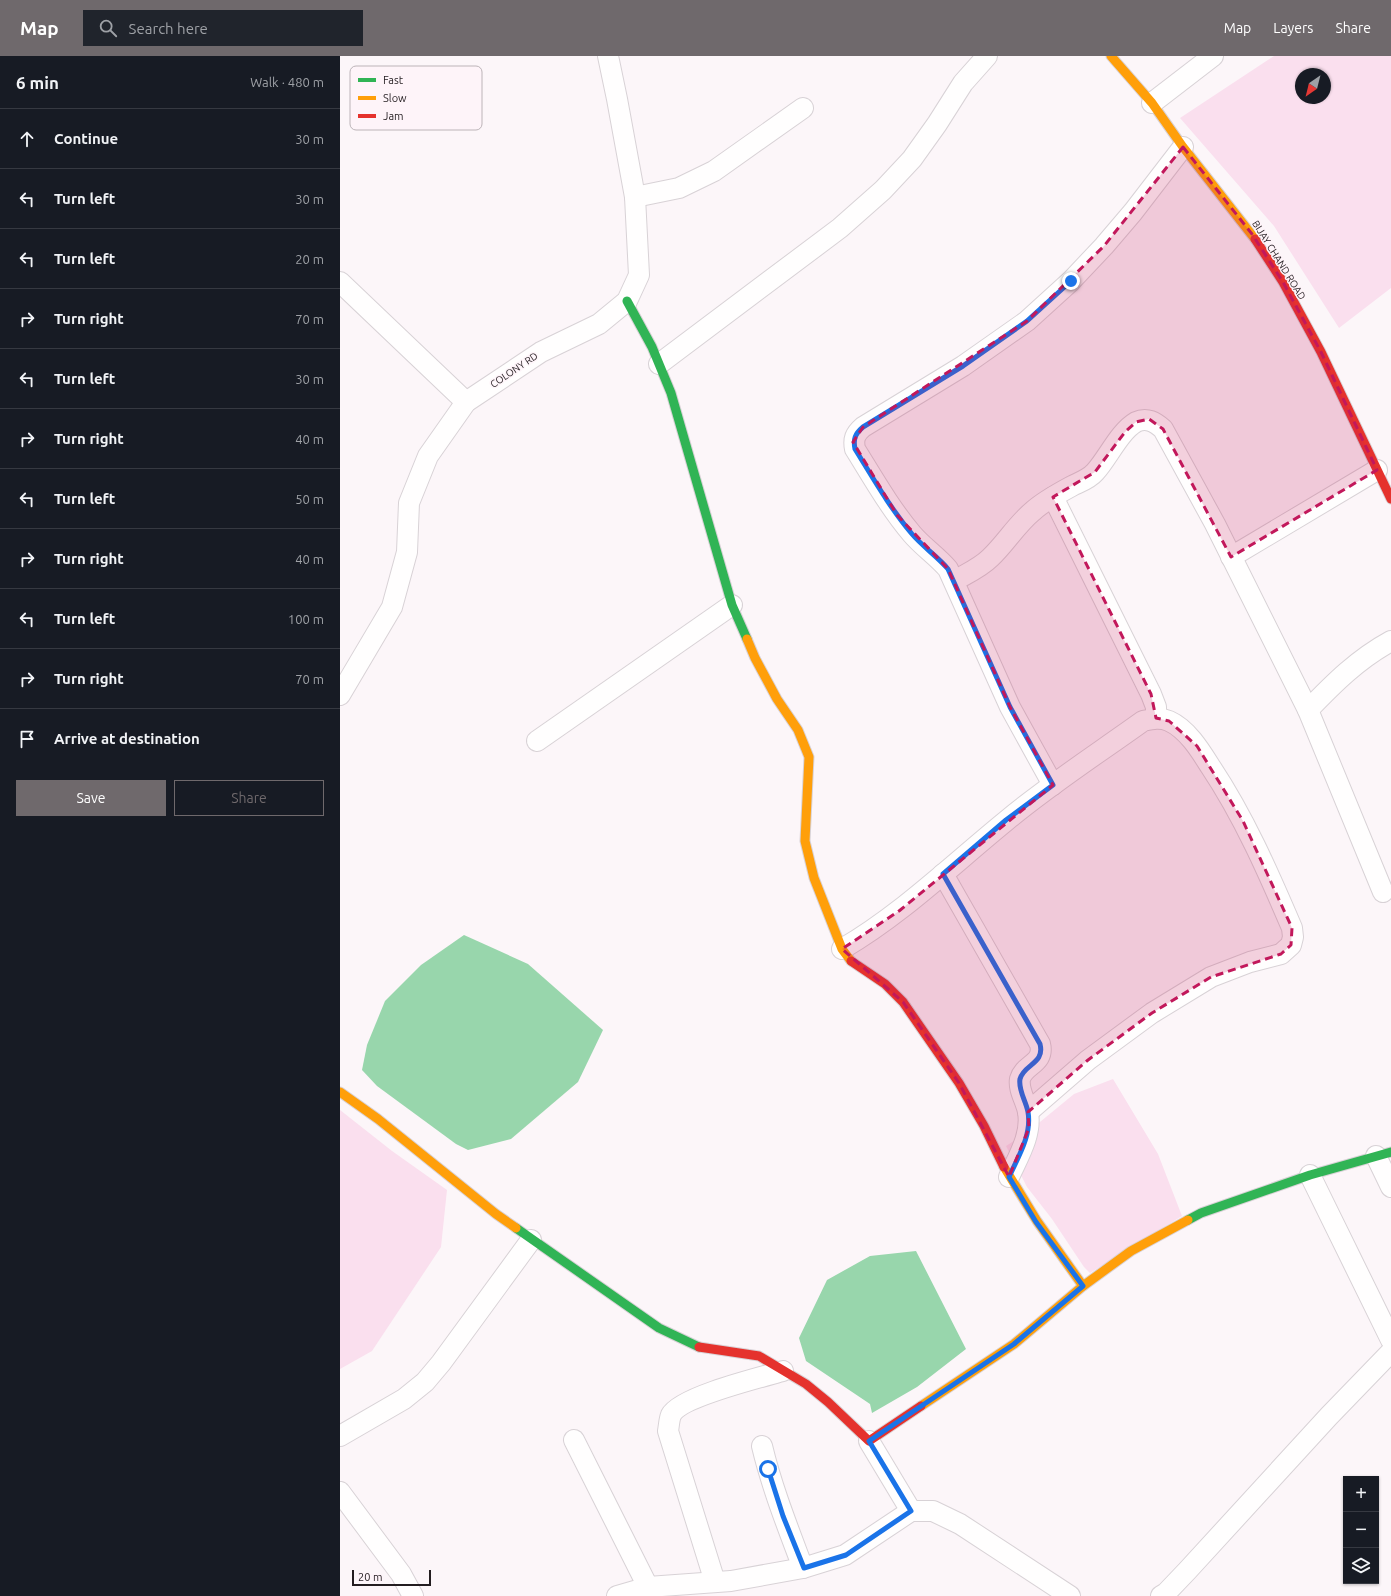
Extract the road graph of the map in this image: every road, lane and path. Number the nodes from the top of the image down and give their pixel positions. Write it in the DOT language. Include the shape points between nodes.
graph roads {
  1 [pos="608,56"];
  2 [pos="987,56"];
  3 [pos="1111,56"];
  4 [pos="1213,56"];
  5 [pos="1152,103"];
  6 [pos="803,108"];
  7 [pos="1184,147"];
  8 [pos="635,197"];
  9 [pos="340,282"];
  10 [pos="627,301"];
  11 [pos="659,364"];
  12 [pos="466,402"];
  13 [pos="1377,470"];
  14 [pos="1053,497"];
  15 [pos="1391,499"];
  16 [pos="1232,557"];
  17 [pos="954,581"];
  18 [pos="732,605"];
  19 [pos="1391,640"];
  20 [pos="342,686"];
  21 [pos="1308,710"];
  22 [pos="1156,718"];
  23 [pos="537,742"];
  24 [pos="1053,785"];
  25 [pos="943,874"];
  26 [pos="1383,892"];
  27 [pos="842,949"];
  28 [pos="340,1092"];
  29 [pos="1028,1112"];
  30 [pos="1384,1154"];
  31 [pos="1310,1175"];
  32 [pos="1009,1177"];
  33 [pos="1391,1187"];
  34 [pos="531,1240"];
  35 [pos="1083,1286"];
  36 [pos="1391,1340"];
  37 [pos="1391,1352"];
  38 [pos="783,1371"];
  39 [pos="340,1436"];
  40 [pos="574,1440"];
  41 [pos="869,1441"];
  42 [pos="762,1446"];
  43 [pos="340,1492"];
  44 [pos="911,1511"];
  45 [pos="804,1568"];
  46 [pos="728,1586"];
  47 [pos="648,1587"];
  48 [pos="413,1596"];
  49 [pos="617,1596"];
  50 [pos="1070,1596"];
  51 [pos="1161,1596"];
  1 -- 8 [label="street, COLONY RD"];
  2 -- 11 [label="street" via="963,83 912,158 883,190 840,228"];
  3 -- 5 [label="street, BIJAY CHAND ROAD"];
  4 -- 5 [label="street"];
  5 -- 7 [label="street, BIJAY CHAND ROAD"];
  6 -- 8 [label="street" via="714,171 679,188"];
  7 -- 13 [label="street, BIJAY CHAND ROAD" via="1252,234 1283,282 1321,352"];
  7 -- 17 [label="street" via="1104,246 1071,281 1027,321 963,366 856,433 853,442 855,449 897,515 913,535 948,569"];
  8 -- 10 [label="street, COLONY RD" via="639,275"];
  9 -- 12 [label="street"];
  10 -- 11 [label="street"];
  10 -- 12 [label="street, COLONY RD" via="599,324 541,352"];
  11 -- 18 [label="street" via="671,393"];
  12 -- 20 [label="street, COLONY RD" via="428,456 409,503 408,552 392,607"];
  13 -- 15 [label="street, BIJAY CHAND ROAD"];
  13 -- 16 [label="street"];
  14 -- 16 [label="street" via="1095,472 1125,432 1136,422 1149,419 1163,429"];
  14 -- 17 [label="street" via="1017,526 990,558"];
  14 -- 22 [label="street" via="1151,694 1156,707"];
  16 -- 21 [label="street"];
  17 -- 24 [label="street" via="1010,707"];
  18 -- 23 [label="street"];
  18 -- 27 [label="street" via="755,658 777,699 798,730 809,757 805,841 814,878"];
  19 -- 21 [label="street" via="1373,650 1338,678"];
  21 -- 26 [label="street"];
  22 -- 24 [label="street" via="1143,721"];
  22 -- 29 [label="street" via="1169,721 1197,746 1227,794 1265,865 1292,928 1291,945 1281,954 1250,962 1211,977 1152,1013 1088,1060"];
  24 -- 25 [label="street" via="1006,820"];
  25 -- 27 [label="street" via="876,928"];
  25 -- 29 [label="street" via="1040,1044 1040,1057 1020,1077 1020,1088"];
  27 -- 32 [label="street" via="850,960 884,984 903,1002 959,1083"];
  28 -- 34 [label="street" via="378,1118"];
  29 -- 32 [label="street" via="1028,1128 1024,1143"];
  30 -- 31 [label="street"];
  30 -- 33 [label="street"];
  31 -- 35 [label="street" via="1201,1213 1131,1251"];
  31 -- 36 [label="street"];
  32 -- 35 [label="street" via="1036,1222"];
  34 -- 38 [label="street" via="659,1328 698,1347 759,1356"];
  34 -- 39 [label="street" via="425,1382 404,1399"];
  35 -- 41 [label="street" via="1014,1344"];
  37 -- 51 [label="street"];
  38 -- 41 [label="street" via="806,1384"];
  38 -- 46 [label="street" via="708,1393 686,1403 672,1414 668,1431"];
  40 -- 47 [label="street"];
  41 -- 44 [label="street"];
  42 -- 45 [label="street" via="783,1516"];
  43 -- 48 [label="street" via="401,1574"];
  44 -- 45 [label="street" via="846,1555"];
  44 -- 50 [label="street" via="933,1511 960,1524"];
  45 -- 46 [label="street"];
  46 -- 47 [label="street"];
  47 -- 49 [label="street"];
}
